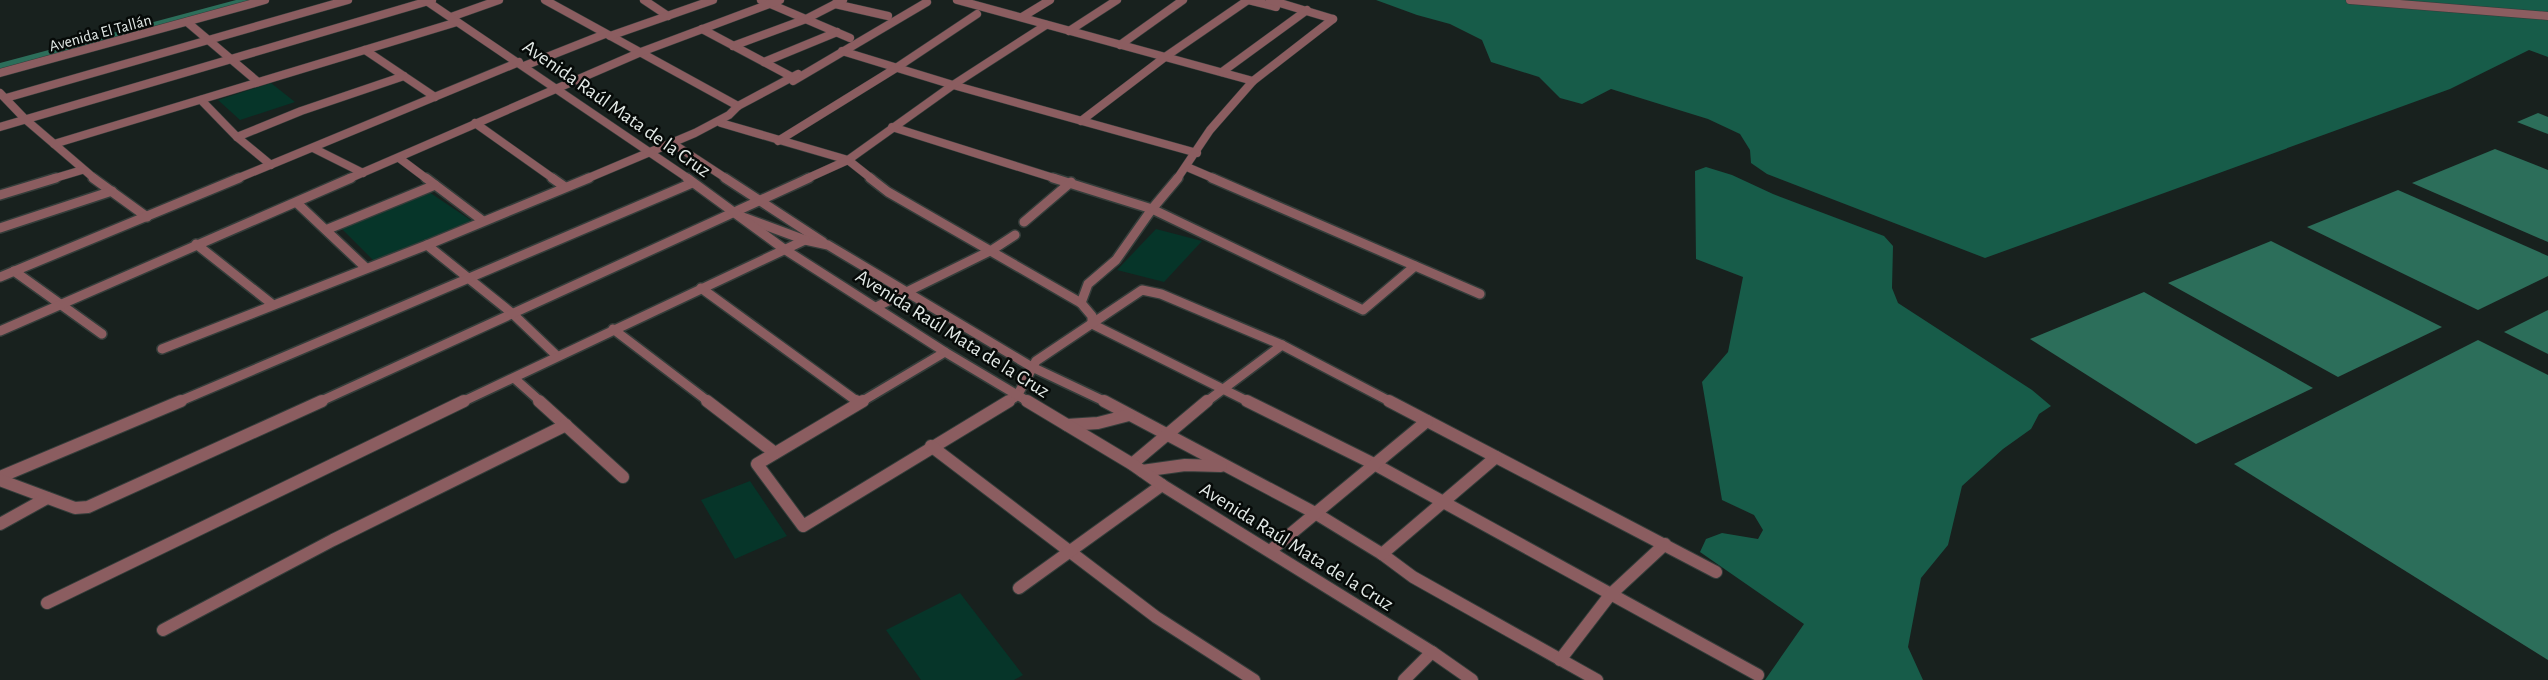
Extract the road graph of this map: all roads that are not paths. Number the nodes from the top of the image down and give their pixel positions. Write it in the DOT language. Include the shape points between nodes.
graph roads {
  1 [pos="265,0"];
  2 [pos="348,0"];
  3 [pos="499,0"];
  4 [pos="545,0"];
  5 [pos="644,0"];
  6 [pos="713,0"];
  7 [pos="762,0"];
  8 [pos="780,0"];
  9 [pos="843,0"];
  10 [pos="957,0"];
  11 [pos="988,0"];
  12 [pos="1050,0"];
  13 [pos="1117,0"];
  14 [pos="1183,0"];
  15 [pos="1248,0"];
  16 [pos="1270,0"];
  17 [pos="2350,0"];
  18 [pos="428,1"];
  19 [pos="927,2"];
  20 [pos="771,4"];
  21 [pos="835,4"];
  22 [pos="978,10"];
  23 [pos="1304,12"];
  24 [pos="668,16"];
  25 [pos="888,16"];
  26 [pos="2548,16"];
  27 [pos="1022,17"];
  28 [pos="806,19"];
  29 [pos="454,20"];
  30 [pos="187,22"];
  31 [pos="1046,25"];
  32 [pos="702,29"];
  33 [pos="1069,31"];
  34 [pos="837,32"];
  35 [pos="608,35"];
  36 [pos="850,38"];
  37 [pos="208,40"];
  38 [pos="1120,45"];
  39 [pos="733,46"];
  40 [pos="365,50"];
  41 [pos="842,51"];
  42 [pos="641,52"];
  43 [pos="1164,57"];
  44 [pos="230,59"];
  45 [pos="764,62"];
  46 [pos="521,64"];
  47 [pos="896,68"];
  48 [pos="1222,72"];
  49 [pos="0,74"];
  50 [pos="404,76"];
  51 [pos="1253,81"];
  52 [pos="258,82"];
  53 [pos="953,85"];
  54 [pos="557,88"];
  55 [pos="3,96"];
  56 [pos="435,97"];
  57 [pos="201,100"];
  58 [pos="738,106"];
  59 [pos="25,119"];
  60 [pos="1082,121"];
  61 [pos="475,123"];
  62 [pos="721,123"];
  63 [pos="0,127"];
  64 [pos="892,128"];
  65 [pos="695,133"];
  66 [pos="237,137"];
  67 [pos="778,142"];
  68 [pos="672,143"];
  69 [pos="54,144"];
  70 [pos="313,148"];
  71 [pos="652,152"];
  72 [pos="1197,153"];
  73 [pos="399,158"];
  74 [pos="848,160"];
  75 [pos="271,165"];
  76 [pos="1187,167"];
  77 [pos="82,170"];
  78 [pos="363,173"];
  79 [pos="1071,182"];
  80 [pos="692,183"];
  81 [pos="435,185"];
  82 [pos="565,187"];
  83 [pos="112,191"];
  84 [pos="0,195"];
  85 [pos="760,200"];
  86 [pos="297,203"];
  87 [pos="1152,209"];
  88 [pos="732,213"];
  89 [pos="146,217"];
  90 [pos="483,221"];
  91 [pos="1024,222"];
  92 [pos="0,228"];
  93 [pos="328,229"];
  94 [pos="1015,235"];
  95 [pos="805,240"];
  96 [pos="196,244"];
  97 [pos="427,245"];
  98 [pos="828,245"];
  99 [pos="784,249"];
  100 [pos="992,250"];
  101 [pos="1415,266"];
  102 [pos="366,268"];
  103 [pos="14,271"];
  104 [pos="0,277"];
  105 [pos="466,278"];
  106 [pos="701,288"];
  107 [pos="904,293"];
  108 [pos="1480,294"];
  109 [pos="1081,303"];
  110 [pos="63,304"];
  111 [pos="272,304"];
  112 [pos="876,307"];
  113 [pos="512,314"];
  114 [pos="1092,324"];
  115 [pos="613,329"];
  116 [pos="0,331"];
  117 [pos="102,334"];
  118 [pos="1282,345"];
  119 [pos="162,348"];
  120 [pos="945,352"];
  121 [pos="556,356"];
  122 [pos="1032,367"];
  123 [pos="514,378"];
  124 [pos="1224,387"];
  125 [pos="1017,396"];
  126 [pos="858,402"];
  127 [pos="1129,415"];
  128 [pos="1427,421"];
  129 [pos="1066,424"];
  130 [pos="566,425"];
  131 [pos="1167,435"];
  132 [pos="931,446"];
  133 [pos="774,453"];
  134 [pos="1496,457"];
  135 [pos="1132,464"];
  136 [pos="1376,465"];
  137 [pos="1229,468"];
  138 [pos="1142,471"];
  139 [pos="623,477"];
  140 [pos="0,478"];
  141 [pos="1162,485"];
  142 [pos="47,498"];
  143 [pos="1442,503"];
  144 [pos="1315,513"];
  145 [pos="0,524"];
  146 [pos="1665,544"];
  147 [pos="1270,550"];
  148 [pos="1070,551"];
  149 [pos="1382,554"];
  150 [pos="1716,572"];
  151 [pos="1019,588"];
  152 [pos="1610,595"];
  153 [pos="47,603"];
  154 [pos="163,630"];
  155 [pos="1432,652"];
  156 [pos="1560,660"];
  157 [pos="1758,675"];
  158 [pos="1254,680"];
  159 [pos="1404,680"];
  160 [pos="1472,680"];
  161 [pos="1597,680"];
  1 -- 30 [label="street, Avenida El Tallán"];
  2 -- 37 [label="street"];
  3 -- 29 [label="street"];
  4 -- 35 [label="street"];
  5 -- 24 [label="street"];
  6 -- 24 [label="street"];
  7 -- 20 [label="street"];
  8 -- 20 [label="street"];
  9 -- 21 [label="street"];
  10 -- 22 [label="street"];
  11 -- 22 [label="street"];
  12 -- 27 [label="street"];
  13 -- 33 [label="street"];
  14 -- 38 [label="street"];
  15 -- 23 [label="street"];
  15 -- 43 [label="street"];
  16 -- 23 [label="street"];
  17 -- 26 [label="street"];
  18 -- 29 [label="street, Avenida Raúl Mata de la Cruz"];
  18 -- 44 [label="street"];
  19 -- 41 [label="street"];
  20 -- 28 [label="street"];
  20 -- 32 [label="street"];
  21 -- 25 [label="street"];
  21 -- 28 [label="street"];
  22 -- 27 [label="street"];
  22 -- 47 [label="street"];
  23 -- 48 [label="street"];
  23 -- 51 [label="street" via="1333,19"];
  24 -- 35 [label="street"];
  27 -- 31 [label="street"];
  28 -- 34 [label="street"];
  28 -- 39 [label="street"];
  29 -- 40 [label="street"];
  29 -- 46 [label="street, Avenida Raúl Mata de la Cruz"];
  30 -- 37 [label="street"];
  30 -- 49 [label="street, Avenida El Tallán"];
  31 -- 33 [label="street"];
  31 -- 53 [label="street"];
  32 -- 39 [label="street"];
  32 -- 42 [label="street"];
  33 -- 38 [label="street"];
  34 -- 36 [label="street"];
  34 -- 45 [label="street"];
  35 -- 42 [label="street"];
  35 -- 46 [label="street"];
  37 -- 44 [label="street"];
  37 -- 55 [label="street"];
  38 -- 43 [label="street"];
  39 -- 45 [label="street"];
  40 -- 50 [label="street"];
  40 -- 52 [label="street"];
  41 -- 47 [label="street"];
  41 -- 62 [label="street"];
  42 -- 54 [label="street"];
  42 -- 58 [label="street"];
  43 -- 48 [label="street"];
  43 -- 60 [label="street"];
  44 -- 52 [label="street"];
  44 -- 59 [label="street"];
  45 -- 58 [label="street" via="795,76"];
  46 -- 54 [label="street, Avenida Raúl Mata de la Cruz"];
  46 -- 56 [label="street"];
  47 -- 53 [label="street"];
  47 -- 67 [label="street"];
  48 -- 51 [label="street"];
  50 -- 56 [label="street"];
  50 -- 66 [label="street"];
  51 -- 72 [label="street" via="1216,123"];
  52 -- 57 [label="street"];
  53 -- 60 [label="street"];
  53 -- 64 [label="street"];
  54 -- 61 [label="street"];
  54 -- 71 [label="street, Avenida Raúl Mata de la Cruz"];
  55 -- 59 [label="street"];
  56 -- 70 [label="street"];
  57 -- 66 [label="street"];
  57 -- 69 [label="street"];
  58 -- 65 [label="street" via="729,115"];
  59 -- 63 [label="street"];
  59 -- 69 [label="street"];
  60 -- 72 [label="street"];
  61 -- 73 [label="street"];
  61 -- 82 [label="street"];
  62 -- 65 [label="street"];
  62 -- 67 [label="street"];
  64 -- 74 [label="street"];
  64 -- 79 [label="street"];
  65 -- 68 [label="street"];
  66 -- 75 [label="street"];
  67 -- 74 [label="street"];
  68 -- 71 [label="street"];
  68 -- 85 [label="street"];
  69 -- 77 [label="street"];
  70 -- 75 [label="street"];
  70 -- 78 [label="street"];
  71 -- 80 [label="street, Avenida Raúl Mata de la Cruz"];
  71 -- 82 [label="street"];
  72 -- 76 [label="street"];
  73 -- 78 [label="street"];
  73 -- 81 [label="street"];
  74 -- 85 [label="street"];
  74 -- 100 [label="street" via="888,192"];
  75 -- 89 [label="street"];
  76 -- 87 [label="street"];
  76 -- 101 [label="street"];
  77 -- 83 [label="street"];
  77 -- 84 [label="street"];
  78 -- 86 [label="street"];
  79 -- 87 [label="street"];
  79 -- 91 [label="street"];
  80 -- 88 [label="street, Avenida Raúl Mata de la Cruz"];
  80 -- 105 [label="street"];
  81 -- 90 [label="street"];
  81 -- 93 [label="street"];
  82 -- 90 [label="street"];
  83 -- 89 [label="street"];
  83 -- 92 [label="street"];
  85 -- 88 [label="street"];
  85 -- 98 [label="street"];
  86 -- 93 [label="street"];
  86 -- 96 [label="street"];
  87 -- 101 [label="street" via="1362,310"];
  87 -- 109 [label="street" via="1116,260 1088,284"];
  88 -- 95 [label="street"];
  88 -- 99 [label="street, Avenida Raúl Mata de la Cruz"];
  88 -- 113 [label="street"];
  89 -- 103 [label="street"];
  90 -- 97 [label="street"];
  93 -- 102 [label="street"];
  94 -- 100 [label="street"];
  95 -- 98 [label="street"];
  95 -- 99 [label="street"];
  96 -- 110 [label="street"];
  96 -- 111 [label="street"];
  97 -- 102 [label="street"];
  97 -- 105 [label="street"];
  98 -- 107 [label="street"];
  99 -- 106 [label="street"];
  99 -- 112 [label="street, Avenida Raúl Mata de la Cruz"];
  100 -- 107 [label="street"];
  100 -- 109 [label="street"];
  101 -- 108 [label="street"];
  102 -- 111 [label="street"];
  103 -- 104 [label="street"];
  103 -- 110 [label="street"];
  105 -- 113 [label="street"];
  105 -- 140 [label="street"];
  106 -- 115 [label="street"];
  106 -- 126 [label="street"];
  107 -- 112 [label="street"];
  107 -- 122 [label="street"];
  109 -- 114 [label="street" via="1092,316"];
  110 -- 116 [label="street"];
  110 -- 117 [label="street"];
  111 -- 119 [label="street"];
  112 -- 120 [label="street, Avenida Raúl Mata de la Cruz"];
  113 -- 121 [label="street"];
  113 -- 142 [label="street" via="101,502 75,508"];
  114 -- 118 [label="street" via="1142,290 1162,294"];
  114 -- 122 [label="street" via="1036,361"];
  114 -- 124 [label="street"];
  115 -- 121 [label="street"];
  115 -- 133 [label="street"];
  118 -- 124 [label="street"];
  118 -- 128 [label="street"];
  120 -- 125 [label="street, Avenida Raúl Mata de la Cruz"];
  120 -- 126 [label="street"];
  121 -- 123 [label="street"];
  122 -- 125 [label="street"];
  122 -- 127 [label="street"];
  123 -- 130 [label="street"];
  123 -- 153 [label="street"];
  124 -- 131 [label="street"];
  124 -- 136 [label="street"];
  125 -- 129 [label="street, Avenida Raúl Mata de la Cruz"];
  125 -- 132 [label="street"];
  126 -- 133 [label="street"];
  127 -- 129 [label="street" via="1088,425"];
  127 -- 131 [label="street"];
  128 -- 134 [label="street"];
  128 -- 136 [label="street"];
  129 -- 135 [label="street, Avenida Raúl Mata de la Cruz"];
  130 -- 139 [label="street"];
  130 -- 154 [label="street" via="333,540"];
  131 -- 135 [label="street"];
  131 -- 137 [label="street"];
  132 -- 133 [label="street" via="803,526 757,464"];
  132 -- 148 [label="street"];
  134 -- 143 [label="street"];
  134 -- 146 [label="street"];
  135 -- 138 [label="street, Avenida Raúl Mata de la Cruz"];
  136 -- 143 [label="street"];
  136 -- 144 [label="street"];
  137 -- 138 [label="street" via="1185,464"];
  137 -- 144 [label="street"];
  138 -- 141 [label="street, Avenida Raúl Mata de la Cruz"];
  140 -- 142 [label="street"];
  141 -- 147 [label="street, Avenida Raúl Mata de la Cruz"];
  141 -- 148 [label="street"];
  142 -- 145 [label="street"];
  143 -- 149 [label="street"];
  143 -- 152 [label="street"];
  144 -- 147 [label="street"];
  144 -- 149 [label="street"];
  146 -- 150 [label="street"];
  146 -- 152 [label="street"];
  147 -- 155 [label="street, Avenida Raúl Mata de la Cruz"];
  148 -- 151 [label="street"];
  148 -- 158 [label="street" via="1156,616"];
  149 -- 156 [label="street" via="1413,577"];
  152 -- 156 [label="street"];
  152 -- 157 [label="street"];
  155 -- 159 [label="street"];
  155 -- 160 [label="street, Avenida Raúl Mata de la Cruz"];
  156 -- 161 [label="street"];
}
